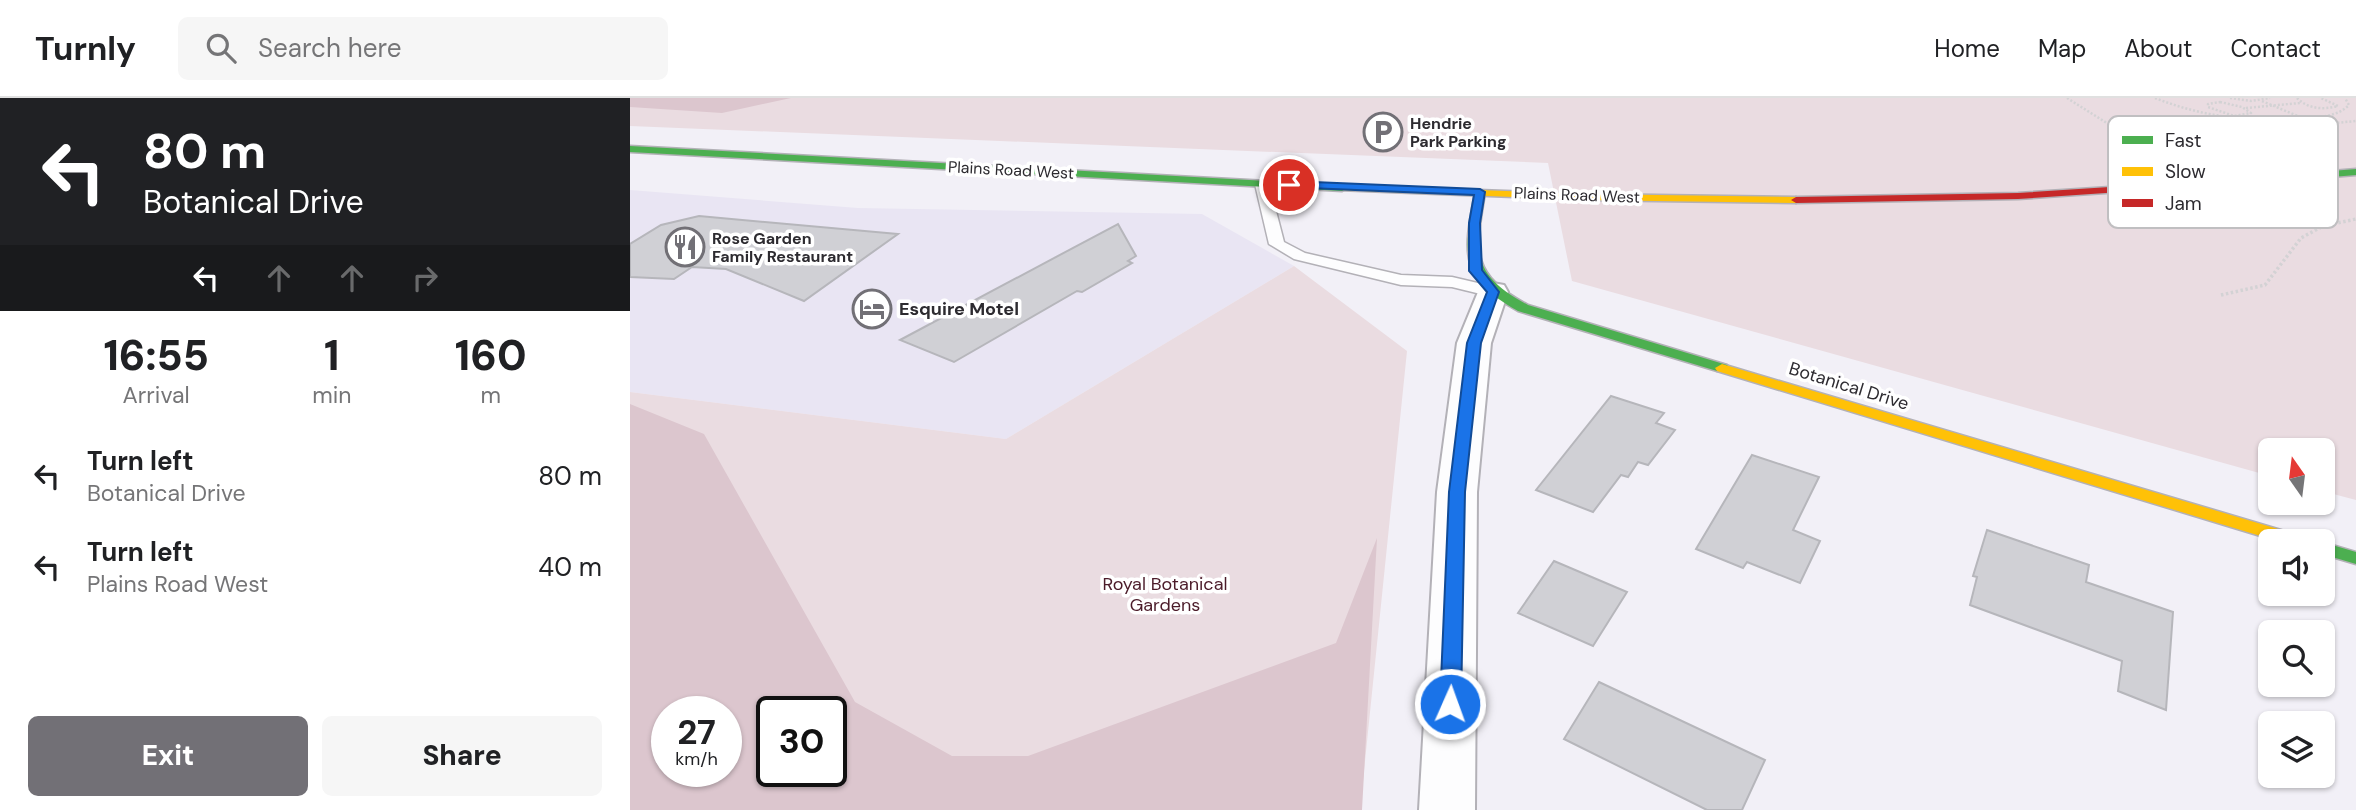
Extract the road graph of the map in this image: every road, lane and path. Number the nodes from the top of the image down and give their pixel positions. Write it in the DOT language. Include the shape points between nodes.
graph roads {
  1 [pos="2067,98"];
  2 [pos="2155,98"];
  3 [pos="2205,98"];
  4 [pos="2230,98"];
  5 [pos="2270,98"];
  6 [pos="2297,98"];
  7 [pos="2321,98"];
  8 [pos="2345,98"];
  9 [pos="2262,101"];
  10 [pos="2214,102"];
  11 [pos="2301,103"];
  12 [pos="2274,106"];
  13 [pos="2338,107"];
  14 [pos="2245,108"];
  15 [pos="2346,109"];
  16 [pos="2230,116"];
  17 [pos="2299,116"];
  18 [pos="2318,116"];
  19 [pos="2356,121"];
  20 [pos="2338,123"];
  21 [pos="2108,124"];
  22 [pos="630,149"];
  23 [pos="2356,172"];
  24 [pos="2338,173"];
  25 [pos="1262,184"];
  26 [pos="2108,191"];
  27 [pos="1480,192"];
  28 [pos="2356,219"];
  29 [pos="2338,223"];
  30 [pos="2316,228"];
  31 [pos="1493,292"];
  32 [pos="2221,295"];
  33 [pos="2259,529"];
  34 [pos="2335,552"];
  35 [pos="2356,558"];
  36 [pos="1447,810"];
  1 -- 21 [label="path"];
  2 -- 16 [label="path" via="2189,110"];
  3 -- 10 [label="path"];
  4 -- 9 [label="path"];
  5 -- 9 [label="path"];
  6 -- 11 [label="path"];
  7 -- 13 [label="path"];
  8 -- 15 [label="path"];
  9 -- 12 [label="path"];
  10 -- 14 [label="path"];
  10 -- 16 [label="path" via="2208,107"];
  11 -- 12 [label="path"];
  11 -- 13 [label="path"];
  12 -- 14 [label="path"];
  12 -- 17 [label="path"];
  13 -- 15 [label="path"];
  14 -- 16 [label="path" via="2250,114"];
  15 -- 18 [label="path"];
  19 -- 20 [label="path"];
  22 -- 25 [label="main road, Plains Road West"];
  23 -- 24 [label="main road, Plains Road West"];
  25 -- 27 [label="main road, Plains Road West"];
  25 -- 31 [label="lane" via="1276,244 1300,256 1401,280 1452,282"];
  26 -- 27 [label="main road, Plains Road West" via="1903,200"];
  27 -- 31 [label="main road, Botanical Drive" via="1475,271"];
  28 -- 29 [label="path"];
  30 -- 32 [label="path" via="2295,242 2265,285"];
  31 -- 33 [label="main road, Botanical Drive" via="1523,308"];
  31 -- 36 [label="street" via="1474,343 1457,492"];
  34 -- 35 [label="main road"];
}
